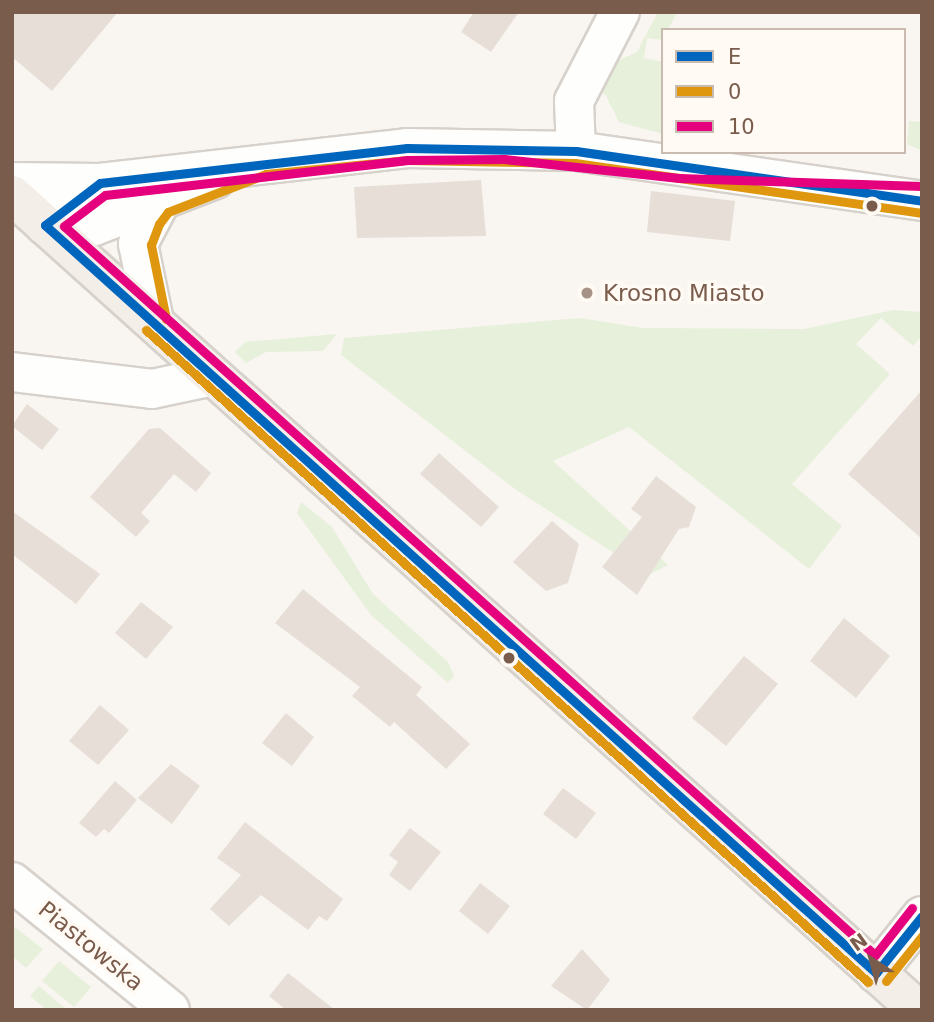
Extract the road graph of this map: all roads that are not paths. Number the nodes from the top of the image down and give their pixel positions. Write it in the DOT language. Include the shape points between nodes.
graph roads {
  1 [pos="620,12"];
  2 [pos="576,151"];
  3 [pos="263,162"];
  4 [pos="679,166"];
  5 [pos="922,174"];
  6 [pos="12,182"];
  7 [pos="100,183"];
  8 [pos="12,195"];
  9 [pos="922,201"];
  10 [pos="160,202"];
  11 [pos="45,225"];
  12 [pos="154,321"];
  13 [pos="12,372"];
  14 [pos="213,376"];
  15 [pos="12,882"];
  16 [pos="922,916"];
  17 [pos="876,973"];
  18 [pos="170,1010"];
  19 [pos="918,1010"];
  1 -- 2 [label="street" via="574,101"];
  2 -- 3 [label="street" via="408,148"];
  2 -- 4 [label="street"];
  3 -- 7 [label="street"];
  3 -- 10 [label="street"];
  4 -- 5 [label="street"];
  4 -- 9 [label="street"];
  6 -- 7 [label="street"];
  7 -- 11 [label="street"];
  8 -- 11 [label="main road"];
  10 -- 11 [label="street" via="94,226"];
  10 -- 12 [label="street" via="138,244"];
  11 -- 12 [label="main road"];
  12 -- 14 [label="main road"];
  13 -- 14 [label="street" via="152,389"];
  14 -- 17 [label="main road"];
  15 -- 18 [label="street, Piastowska"];
  16 -- 17 [label="street"];
  17 -- 19 [label="main road"];
}
